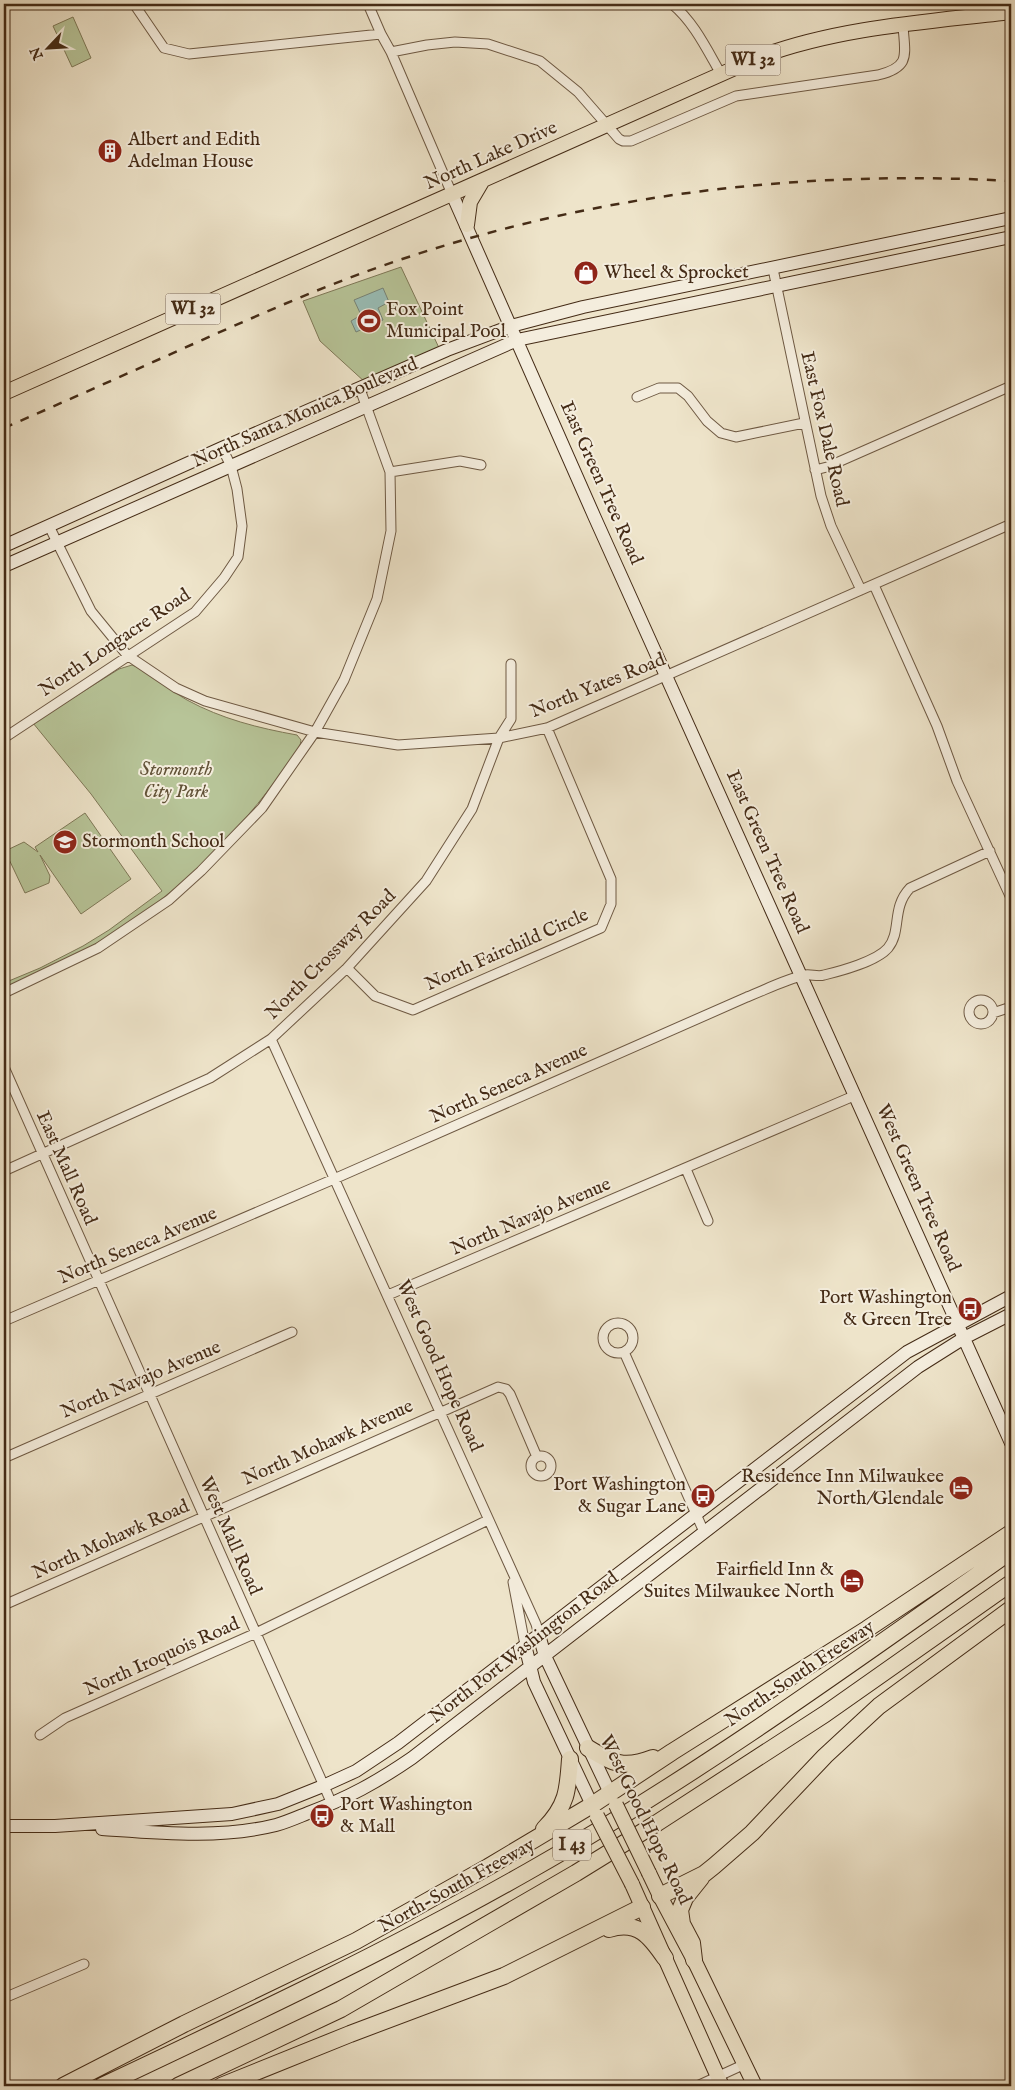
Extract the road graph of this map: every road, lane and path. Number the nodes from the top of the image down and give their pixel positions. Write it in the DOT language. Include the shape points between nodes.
graph roads {
  1 [pos="134,4"];
  2 [pos="368,4"];
  3 [pos="672,4"];
  4 [pos="1011,12"];
  5 [pos="903,26"];
  6 [pos="381,34"];
  7 [pos="391,52"];
  8 [pos="721,74"];
  9 [pos="606,125"];
  10 [pos="484,179"];
  11 [pos="452,194"];
  12 [pos="1011,218"];
  13 [pos="466,225"];
  14 [pos="1011,237"];
  15 [pos="773,269"];
  16 [pos="777,286"];
  17 [pos="511,326"];
  18 [pos="517,340"];
  19 [pos="447,350"];
  20 [pos="455,368"];
  21 [pos="1011,386"];
  22 [pos="360,389"];
  23 [pos="4,393"];
  24 [pos="637,397"];
  25 [pos="367,406"];
  26 [pos="804,423"];
  27 [pos="222,448"];
  28 [pos="481,464"];
  29 [pos="231,466"];
  30 [pos="816,470"];
  31 [pos="390,472"];
  32 [pos="120,494"];
  33 [pos="128,512"];
  34 [pos="1011,524"];
  35 [pos="49,526"];
  36 [pos="57,543"];
  37 [pos="4,546"];
  38 [pos="4,566"];
  39 [pos="874,585"];
  40 [pos="860,590"];
  41 [pos="127,656"];
  42 [pos="511,664"];
  43 [pos="666,676"];
  44 [pos="547,728"];
  45 [pos="315,732"];
  46 [pos="4,738"];
  47 [pos="499,738"];
  48 [pos="990,851"];
  49 [pos="1011,898"];
  50 [pos="347,968"];
  51 [pos="802,976"];
  52 [pos="4,993"];
  53 [pos="1011,1007"];
  54 [pos="992,1013"];
  55 [pos="271,1038"];
  56 [pos="4,1067"];
  57 [pos="856,1095"];
  58 [pos="43,1155"];
  59 [pos="686,1169"];
  60 [pos="4,1171"];
  61 [pos="334,1179"];
  62 [pos="708,1221"];
  63 [pos="99,1282"];
  64 [pos="388,1296"];
  65 [pos="1011,1296"];
  66 [pos="1011,1314"];
  67 [pos="4,1321"];
  68 [pos="958,1323"];
  69 [pos="292,1332"];
  70 [pos="964,1338"];
  71 [pos="624,1352"];
  72 [pos="907,1352"];
  73 [pos="918,1367"];
  74 [pos="150,1395"];
  75 [pos="439,1412"];
  76 [pos="1011,1443"];
  77 [pos="537,1456"];
  78 [pos="4,1458"];
  79 [pos="749,1473"];
  80 [pos="759,1490"];
  81 [pos="696,1514"];
  82 [pos="204,1516"];
  83 [pos="488,1520"];
  84 [pos="704,1532"];
  85 [pos="1011,1533"];
  86 [pos="1011,1551"];
  87 [pos="510,1567"];
  88 [pos="1011,1583"];
  89 [pos="4,1605"];
  90 [pos="1011,1609"];
  91 [pos="256,1633"];
  92 [pos="539,1634"];
  93 [pos="525,1645"];
  94 [pos="545,1656"];
  95 [pos="530,1667"];
  96 [pos="469,1688"];
  97 [pos="480,1705"];
  98 [pos="434,1715"];
  99 [pos="447,1731"];
  100 [pos="40,1735"];
  101 [pos="588,1748"];
  102 [pos="672,1752"];
  103 [pos="570,1759"];
  104 [pos="324,1786"];
  105 [pos="613,1799"];
  106 [pos="332,1804"];
  107 [pos="595,1811"];
  108 [pos="4,1826"];
  109 [pos="55,1826"];
  110 [pos="533,1840"];
  111 [pos="704,1874"];
  112 [pos="660,1896"];
  113 [pos="642,1907"];
  114 [pos="588,1935"];
  115 [pos="665,1958"];
  116 [pos="694,1960"];
  117 [pos="84,1964"];
  118 [pos="4,1998"];
  119 [pos="745,2064"];
  120 [pos="720,2082"];
  121 [pos="63,2086"];
  122 [pos="102,2086"];
  123 [pos="178,2086"];
  124 [pos="221,2086"];
  125 [pos="697,2086"];
  126 [pos="755,2086"];
  1 -- 6 [label="street" via="164,48 189,54"];
  2 -- 6 [label="street, East Green Tree Road"];
  3 -- 8 [label="street" via="699,36"];
  4 -- 5 [label="main road, North Lake Drive / WI 32"];
  5 -- 8 [label="main road, North Lake Drive / WI 32" via="805,42"];
  5 -- 9 [label="street" via="905,57 901,66 894,70 736,96 631,141 622,141"];
  6 -- 7 [label="street, East Green Tree Road"];
  7 -- 9 [label="street" via="455,42 488,44 540,61 578,92"];
  7 -- 11 [label="street, East Green Tree Road"];
  8 -- 9 [label="main road, North Lake Drive / WI 32"];
  9 -- 10 [label="main road, North Lake Drive / WI 32"];
  10 -- 11 [label="main road, North Lake Drive / WI 32"];
  10 -- 13 [label="main road" via="470,202"];
  11 -- 13 [label="street, East Green Tree Road"];
  11 -- 23 [label="main road, North Lake Drive / WI 32"];
  12 -- 15 [label="street, North Santa Monica Boulevard"];
  13 -- 17 [label="street, East Green Tree Road"];
  14 -- 16 [label="street, North Santa Monica Boulevard"];
  15 -- 16 [label="street, East Fox Dale Road"];
  15 -- 17 [label="street, North Santa Monica Boulevard" via="583,307"];
  16 -- 18 [label="street, North Santa Monica Boulevard"];
  16 -- 26 [label="street, East Fox Dale Road"];
  17 -- 18 [label="street, East Green Tree Road"];
  17 -- 19 [label="street, North Santa Monica Boulevard"];
  18 -- 20 [label="street, North Santa Monica Boulevard"];
  18 -- 43 [label="street, East Green Tree Road"];
  19 -- 20 [label="street"];
  19 -- 22 [label="street, North Santa Monica Boulevard"];
  20 -- 25 [label="street, North Santa Monica Boulevard"];
  21 -- 30 [label="street"];
  22 -- 25 [label="street"];
  22 -- 27 [label="street, North Santa Monica Boulevard"];
  24 -- 26 [label="street" via="658,388 678,388 721,433 736,436"];
  25 -- 29 [label="street, North Santa Monica Boulevard"];
  25 -- 31 [label="street"];
  26 -- 30 [label="street, East Fox Dale Road"];
  27 -- 29 [label="street, North Longacre Road"];
  27 -- 32 [label="street, North Santa Monica Boulevard"];
  28 -- 31 [label="street" via="460,461"];
  29 -- 33 [label="street, North Santa Monica Boulevard"];
  29 -- 41 [label="street, North Longacre Road" via="242,526 238,557 196,612"];
  30 -- 40 [label="street, East Fox Dale Road" via="830,526"];
  31 -- 45 [label="street" via="391,531 376,599 344,680"];
  32 -- 33 [label="street"];
  32 -- 35 [label="street, North Santa Monica Boulevard"];
  33 -- 36 [label="street, North Santa Monica Boulevard"];
  34 -- 39 [label="street, North Yates Road"];
  35 -- 36 [label="street, North Yates Road"];
  35 -- 37 [label="street, North Santa Monica Boulevard"];
  36 -- 38 [label="street, North Santa Monica Boulevard"];
  36 -- 41 [label="street, North Yates Road" via="91,611"];
  39 -- 40 [label="street, North Yates Road"];
  39 -- 48 [label="street"];
  40 -- 43 [label="street, North Yates Road"];
  41 -- 45 [label="street, North Yates Road" via="176,688 205,701"];
  41 -- 46 [label="street, North Longacre Road"];
  42 -- 47 [label="street, North Crossway Road" via="511,719"];
  43 -- 44 [label="street, North Yates Road"];
  43 -- 51 [label="street, East Green Tree Road"];
  44 -- 47 [label="street, North Yates Road"];
  44 -- 50 [label="street, North Fairchild Circle" via="611,879 611,904 601,928 413,1010 375,996"];
  45 -- 47 [label="street, North Yates Road" via="398,746"];
  45 -- 52 [label="street" via="262,808 169,900 98,948"];
  47 -- 50 [label="street, North Crossway Road" via="472,809 426,881"];
  48 -- 49 [label="street"];
  48 -- 51 [label="street, North Seneca Avenue" via="910,888 900,902 890,944 882,954 824,975"];
  50 -- 55 [label="street, North Crossway Road"];
  51 -- 57 [label="street, West Green Tree Road"];
  51 -- 61 [label="street, North Seneca Avenue" via="747,997"];
  53 -- 54 [label="street"];
  55 -- 58 [label="street, North Crossway Road" via="210,1078"];
  55 -- 61 [label="street, West Good Hope Road"];
  56 -- 58 [label="street, East Mall Road"];
  57 -- 59 [label="street, North Navajo Avenue"];
  57 -- 68 [label="street, West Green Tree Road"];
  58 -- 60 [label="street, North Crossway Road"];
  58 -- 63 [label="street, East Mall Road"];
  59 -- 62 [label="street"];
  59 -- 64 [label="street, North Navajo Avenue"];
  61 -- 63 [label="street, North Seneca Avenue"];
  61 -- 64 [label="street, West Good Hope Road"];
  63 -- 67 [label="street, North Seneca Avenue"];
  63 -- 74 [label="street, West Mall Road"];
  64 -- 75 [label="street, West Good Hope Road"];
  65 -- 68 [label="street, North Port Washington Road"];
  66 -- 70 [label="street, North Port Washington Road"];
  68 -- 70 [label="street, West Green Tree Road"];
  68 -- 72 [label="street, North Port Washington Road"];
  69 -- 74 [label="street, North Navajo Avenue"];
  70 -- 73 [label="street, North Port Washington Road"];
  70 -- 76 [label="street, West Green Tree Road"];
  71 -- 81 [label="street"];
  72 -- 73 [label="street"];
  72 -- 79 [label="street, North Port Washington Road"];
  73 -- 80 [label="street, North Port Washington Road"];
  74 -- 78 [label="street, North Navajo Avenue"];
  74 -- 82 [label="street, West Mall Road"];
  75 -- 77 [label="street, North Mohawk Avenue" via="502,1387 510,1394"];
  75 -- 82 [label="street, North Mohawk Avenue"];
  75 -- 83 [label="street, West Good Hope Road"];
  79 -- 80 [label="street"];
  79 -- 81 [label="street, North Port Washington Road"];
  80 -- 84 [label="street, North Port Washington Road"];
  81 -- 84 [label="street"];
  81 -- 92 [label="street, North Port Washington Road"];
  82 -- 89 [label="street, North Mohawk Road"];
  82 -- 91 [label="street, West Mall Road"];
  83 -- 87 [label="street, West Good Hope Road"];
  83 -- 91 [label="street, North Iroquois Road"];
  84 -- 94 [label="street, North Port Washington Road"];
  85 -- 102 [label="highway"];
  86 -- 122 [label="highway, North-South Freeway / I 43" via="803,1698 530,1870 333,1976"];
  87 -- 92 [label="street, West Good Hope Road"];
  87 -- 93 [label="street, West Good Hope Road"];
  88 -- 123 [label="highway, I 43" via="825,1714 584,1868 341,2010"];
  90 -- 111 [label="highway" via="879,1706 808,1772 752,1833"];
  91 -- 100 [label="street, North Iroquois Road" via="65,1718"];
  91 -- 104 [label="street, West Mall Road"];
  92 -- 93 [label="street, North Port Washington Road"];
  92 -- 94 [label="street, West Good Hope Road"];
  93 -- 95 [label="street, West Good Hope Road"];
  93 -- 96 [label="street, North Port Washington Road"];
  94 -- 95 [label="street, North Port Washington Road"];
  94 -- 101 [label="street, West Good Hope Road"];
  95 -- 97 [label="street, North Port Washington Road"];
  95 -- 103 [label="street, West Good Hope Road" via="539,1694"];
  96 -- 97 [label="street"];
  96 -- 98 [label="street, North Port Washington Road"];
  97 -- 99 [label="street, North Port Washington Road"];
  98 -- 99 [label="street"];
  98 -- 104 [label="street, North Port Washington Road" via="356,1771"];
  99 -- 106 [label="street, North Port Washington Road" via="387,1776"];
  101 -- 102 [label="highway" via="610,1762 636,1764"];
  101 -- 105 [label="street, West Good Hope Road"];
  102 -- 105 [label="highway"];
  103 -- 107 [label="street, West Good Hope Road"];
  103 -- 110 [label="highway" via="562,1808"];
  104 -- 106 [label="street, West Mall Road"];
  104 -- 109 [label="street, North Port Washington Road" via="278,1804 232,1814"];
  105 -- 107 [label="highway"];
  105 -- 112 [label="main road, West Good Hope Road, bridge"];
  106 -- 109 [label="street, North Port Washington Road" via="277,1825 237,1832 186,1833"];
  107 -- 110 [label="highway"];
  107 -- 113 [label="main road, West Good Hope Road, bridge"];
  108 -- 109 [label="street, North Port Washington Road"];
  110 -- 121 [label="highway" via="356,1941"];
  111 -- 112 [label="highway"];
  111 -- 116 [label="highway" via="680,1910 682,1924 692,1943"];
  112 -- 113 [label="main road"];
  112 -- 116 [label="main road, West Good Hope Road"];
  113 -- 114 [label="highway"];
  113 -- 115 [label="main road, West Good Hope Road"];
  114 -- 115 [label="highway" via="630,1926 652,1940"];
  114 -- 124 [label="highway" via="504,1976"];
  115 -- 120 [label="main road, West Good Hope Road"];
  116 -- 119 [label="main road, West Good Hope Road"];
  117 -- 118 [label="street"];
  119 -- 120 [label="street"];
  119 -- 126 [label="main road, West Good Hope Road"];
  120 -- 125 [label="street"];
}
